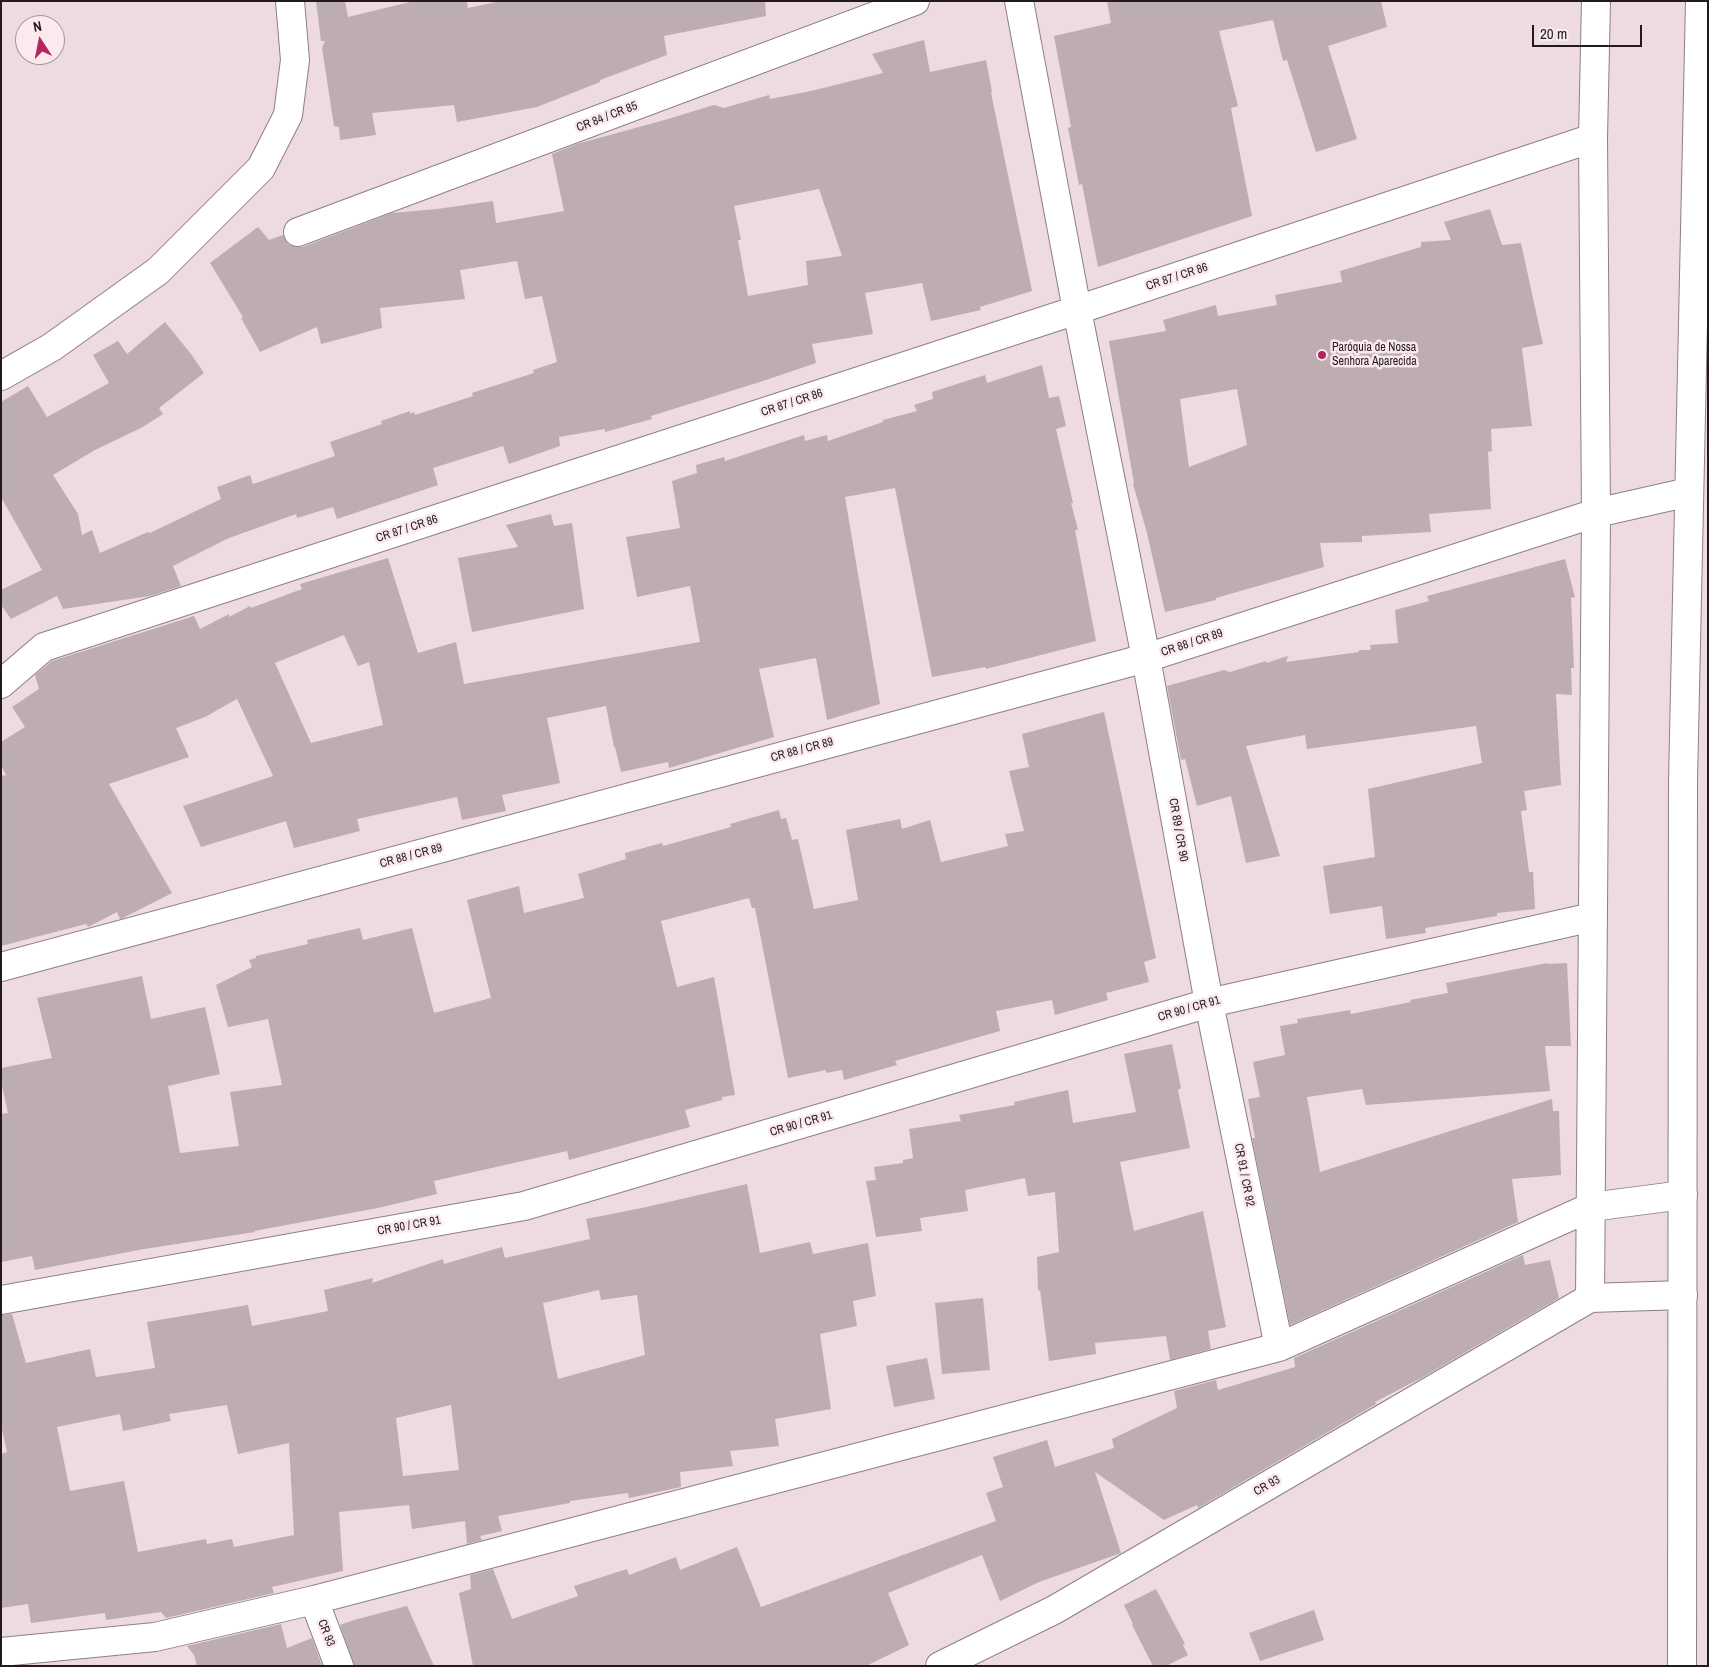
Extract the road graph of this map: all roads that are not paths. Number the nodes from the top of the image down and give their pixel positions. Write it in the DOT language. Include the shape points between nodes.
graph roads {
  1 [pos="290,1"];
  2 [pos="915,1"];
  3 [pos="1019,1"];
  4 [pos="1596,1"];
  5 [pos="1700,1"];
  6 [pos="1593,138"];
  7 [pos="298,232"];
  8 [pos="1077,310"];
  9 [pos="1,376"];
  10 [pos="1689,492"];
  11 [pos="1596,513"];
  12 [pos="1146,658"];
  13 [pos="1,684"];
  14 [pos="1593,918"];
  15 [pos="1,967"];
  16 [pos="1209,1003"];
  17 [pos="1683,1194"];
  18 [pos="1591,1207"];
  19 [pos="1683,1295"];
  20 [pos="1590,1298"];
  21 [pos="1,1300"];
  22 [pos="1278,1347"];
  23 [pos="314,1600"];
  24 [pos="1,1652"];
  25 [pos="339,1666"];
  26 [pos="940,1666"];
  27 [pos="1682,1666"];
  1 -- 9 [label="street" via="295,60 288,115 261,168 158,271 52,347"];
  2 -- 7 [label="street, CR 84 / CR 85"];
  3 -- 8 [label="street, CR 89 / CR 90"];
  4 -- 6 [label="street"];
  5 -- 10 [label="street"];
  6 -- 8 [label="street, CR 87 / CR 86"];
  6 -- 11 [label="street"];
  8 -- 12 [label="street, CR 89 / CR 90"];
  8 -- 13 [label="street, CR 87 / CR 86" via="44,647"];
  10 -- 11 [label="street, CR 88 / CR 89"];
  10 -- 17 [label="street" via="1683,780"];
  11 -- 12 [label="street, CR 88 / CR 89"];
  11 -- 14 [label="street"];
  12 -- 15 [label="street, CR 88 / CR 89"];
  12 -- 16 [label="street, CR 89 / CR 90"];
  14 -- 16 [label="street, CR 90 / CR 91"];
  14 -- 18 [label="street"];
  16 -- 21 [label="street, CR 90 / CR 91" via="524,1206"];
  16 -- 22 [label="street, CR 91 / CR 92"];
  17 -- 18 [label="street"];
  17 -- 19 [label="street"];
  18 -- 20 [label="street"];
  18 -- 22 [label="street"];
  19 -- 20 [label="street"];
  19 -- 27 [label="street"];
  20 -- 26 [label="street, CR 93" via="1054,1610"];
  22 -- 23 [label="street"];
  23 -- 24 [label="street" via="155,1637"];
  23 -- 25 [label="street, CR 93"];
}
